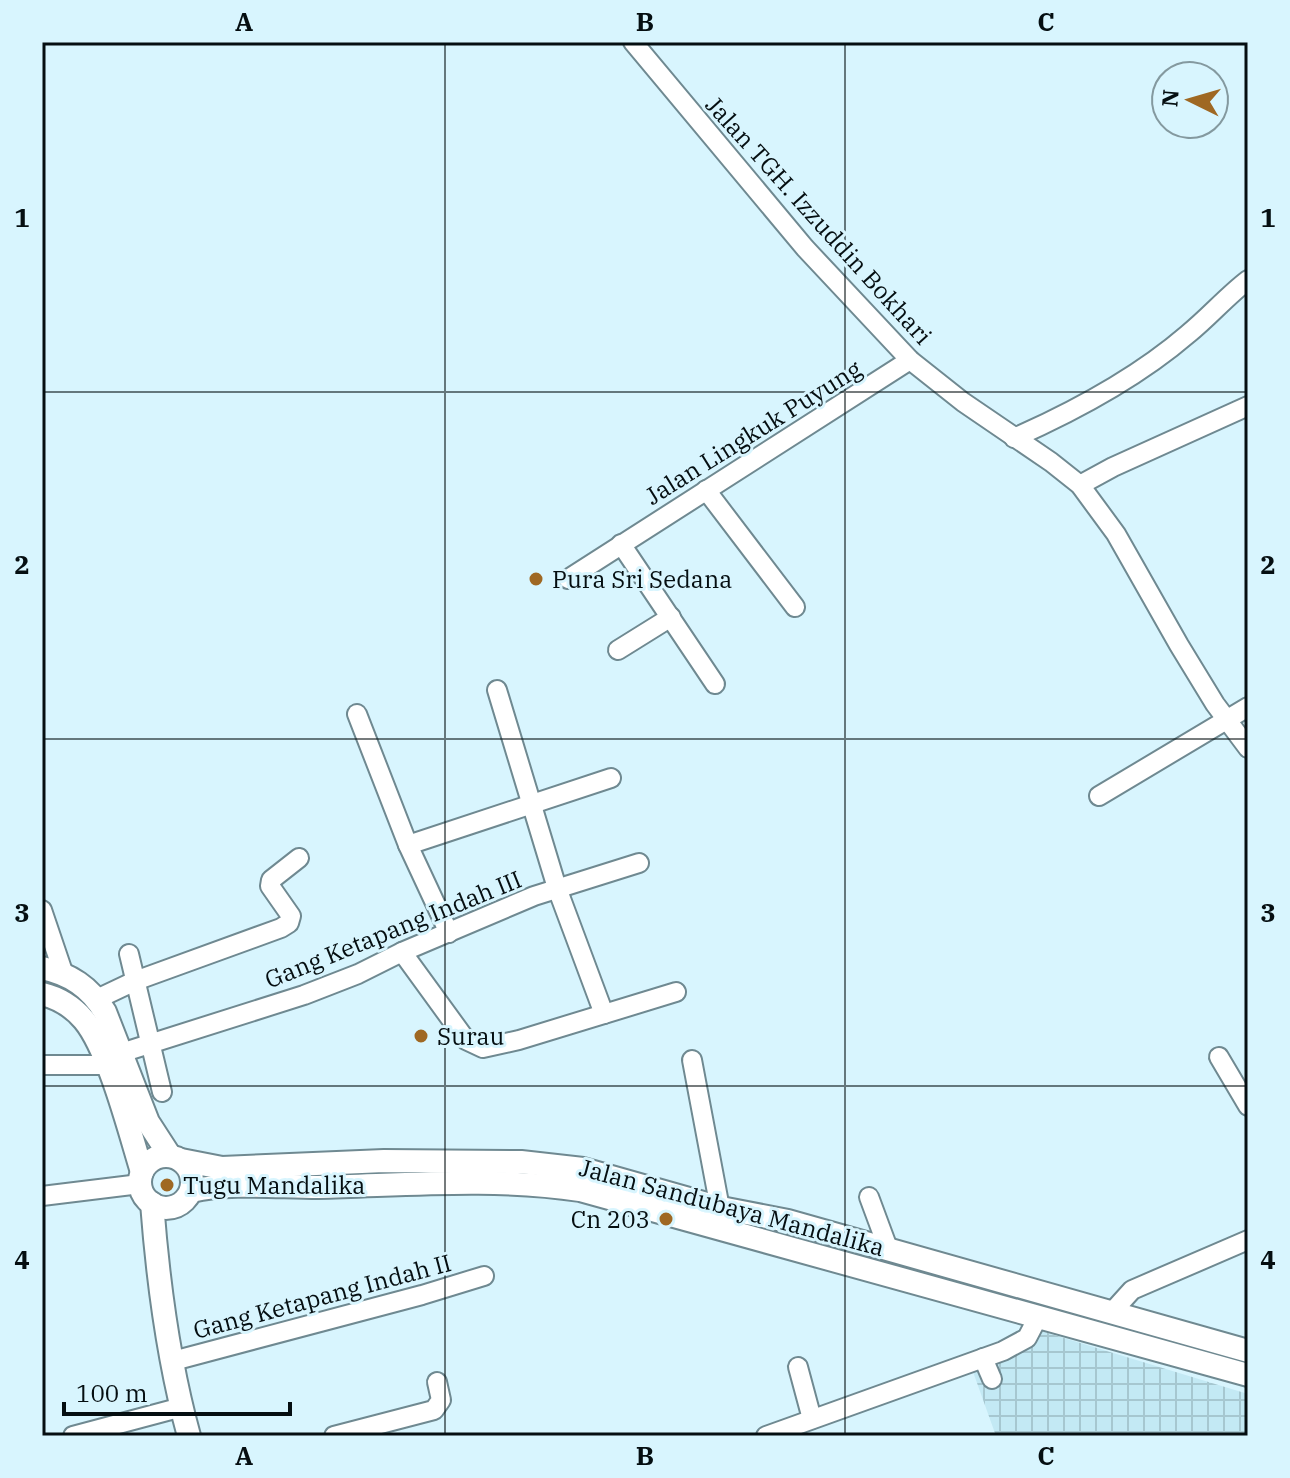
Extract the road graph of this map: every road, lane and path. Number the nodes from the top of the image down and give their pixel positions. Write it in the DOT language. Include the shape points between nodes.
graph roads {
  1 [pos="633,42"];
  2 [pos="1248,280"];
  3 [pos="910,360"];
  4 [pos="1248,406"];
  5 [pos="1014,438"];
  6 [pos="1080,485"];
  7 [pos="706,490"];
  8 [pos="621,544"];
  9 [pos="568,579"];
  10 [pos="795,607"];
  11 [pos="671,617"];
  12 [pos="618,650"];
  13 [pos="715,684"];
  14 [pos="497,690"];
  15 [pos="1248,707"];
  16 [pos="357,714"];
  17 [pos="1228,721"];
  18 [pos="1248,748"];
  19 [pos="611,778"];
  20 [pos="1099,796"];
  21 [pos="530,804"];
  22 [pos="408,845"];
  23 [pos="299,858"];
  24 [pos="639,863"];
  25 [pos="557,888"];
  26 [pos="42,910"];
  27 [pos="449,933"];
  28 [pos="402,952"];
  29 [pos="129,954"];
  30 [pos="53,970"];
  31 [pos="135,981"];
  32 [pos="676,992"];
  33 [pos="42,994"];
  34 [pos="97,999"];
  35 [pos="604,1014"];
  36 [pos="157,1041"];
  37 [pos="1219,1057"];
  38 [pos="114,1059"];
  39 [pos="692,1060"];
  40 [pos="42,1065"];
  41 [pos="162,1092"];
  42 [pos="1248,1106"];
  43 [pos="176,1158"];
  44 [pos="141,1178"];
  45 [pos="191,1191"];
  46 [pos="42,1196"];
  47 [pos="869,1197"];
  48 [pos="152,1203"];
  49 [pos="722,1219"];
  50 [pos="1248,1240"];
  51 [pos="889,1251"];
  52 [pos="484,1276"];
  53 [pos="1074,1300"];
  54 [pos="1113,1311"];
  55 [pos="1038,1317"];
  56 [pos="1066,1325"];
  57 [pos="1248,1351"];
  58 [pos="983,1358"];
  59 [pos="173,1361"];
  60 [pos="798,1367"];
  61 [pos="1248,1375"];
  62 [pos="992,1379"];
  63 [pos="437,1382"];
  64 [pos="182,1407"];
  65 [pos="812,1419"];
  66 [pos="73,1436"];
  67 [pos="189,1436"];
  68 [pos="334,1436"];
  69 [pos="766,1436"];
  1 -- 3 [label="street, Jalan TGH. Izzuddin Bokhari" via="805,248"];
  2 -- 5 [label="street" via="1187,336 1120,383"];
  3 -- 5 [label="street, Jalan TGH. Izzuddin Bokhari"];
  3 -- 7 [label="street, Jalan Lingkuk Puyung"];
  4 -- 6 [label="street"];
  5 -- 6 [label="street, Jalan TGH. Izzuddin Bokhari"];
  6 -- 17 [label="street, Jalan TGH. Izzuddin Bokhari" via="1116,534"];
  7 -- 8 [label="street, Jalan Lingkuk Puyung"];
  7 -- 10 [label="street"];
  8 -- 9 [label="street, Jalan Lingkuk Puyung"];
  8 -- 11 [label="street"];
  11 -- 12 [label="street"];
  11 -- 13 [label="street"];
  14 -- 21 [label="street"];
  15 -- 17 [label="street"];
  16 -- 22 [label="street"];
  17 -- 18 [label="street, Jalan TGH. Izzuddin Bokhari"];
  17 -- 20 [label="street"];
  19 -- 21 [label="street"];
  21 -- 22 [label="street"];
  21 -- 25 [label="street"];
  22 -- 27 [label="street"];
  23 -- 31 [label="street" via="270,886 291,916 289,923"];
  24 -- 25 [label="street, Gang Ketapang Indah III"];
  25 -- 27 [label="street, Gang Ketapang Indah III"];
  25 -- 35 [label="street"];
  26 -- 30 [label="street"];
  27 -- 28 [label="street, Gang Ketapang Indah III"];
  28 -- 35 [label="street" via="463,1036 478,1047 492,1048"];
  28 -- 36 [label="street, Gang Ketapang Indah III" via="304,995"];
  29 -- 31 [label="street"];
  30 -- 34 [label="main road"];
  31 -- 34 [label="street"];
  31 -- 36 [label="street"];
  32 -- 35 [label="street"];
  33 -- 38 [label="main road" via="64,1003 84,1021"];
  34 -- 38 [label="main road"];
  36 -- 38 [label="street, Gang Ketapang Indah III"];
  36 -- 41 [label="street"];
  37 -- 42 [label="street"];
  38 -- 40 [label="street, Gang Ketapang Indah III"];
  38 -- 43 [label="main road" via="148,1122"];
  38 -- 44 [label="main road"];
  39 -- 49 [label="street"];
  43 -- 44 [label="main road" via="159,1157"];
  43 -- 45 [label="main road" via="189,1168"];
  43 -- 49 [label="main road" via="222,1168 521,1162 583,1169"];
  44 -- 46 [label="street"];
  44 -- 48 [label="main road" via="144,1195"];
  45 -- 48 [label="main road" via="174,1207"];
  45 -- 49 [label="main road, Jalan Sandubaya Mandalika" via="215,1186 530,1183"];
  47 -- 51 [label="street"];
  48 -- 59 [label="main road" via="158,1280"];
  49 -- 51 [label="main road" via="788,1221"];
  49 -- 55 [label="main road, Jalan Sandubaya Mandalika"];
  50 -- 54 [label="street" via="1132,1290"];
  51 -- 53 [label="main road"];
  52 -- 59 [label="street, Gang Ketapang Indah II"];
  53 -- 54 [label="main road"];
  53 -- 56 [label="main road"];
  54 -- 57 [label="main road"];
  55 -- 56 [label="main road, Jalan Sandubaya Mandalika"];
  55 -- 58 [label="street" via="1027,1338"];
  56 -- 61 [label="main road, Jalan Sandubaya Mandalika"];
  58 -- 62 [label="street"];
  58 -- 65 [label="street"];
  59 -- 64 [label="main road"];
  60 -- 65 [label="street"];
  63 -- 68 [label="street" via="441,1400 434,1410"];
  64 -- 66 [label="street"];
  64 -- 67 [label="main road"];
  65 -- 69 [label="street"];
}
